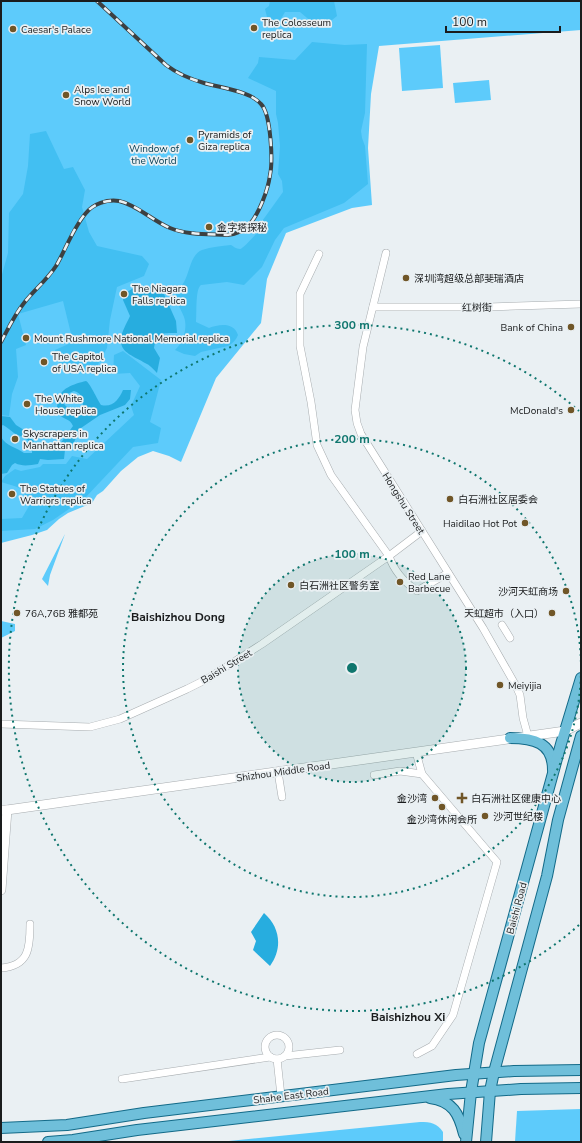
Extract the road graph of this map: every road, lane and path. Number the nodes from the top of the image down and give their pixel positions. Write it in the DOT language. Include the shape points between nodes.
graph roads {
  1 [pos="319,254"];
  2 [pos="386,254"];
  3 [pos="581,304"];
  4 [pos="373,307"];
  5 [pos="422,532"];
  6 [pos="389,556"];
  7 [pos="448,573"];
  8 [pos="502,625"];
  9 [pos="510,638"];
  10 [pos="581,678"];
  11 [pos="581,723"];
  12 [pos="1,724"];
  13 [pos="565,731"];
  14 [pos="528,736"];
  15 [pos="581,737"];
  16 [pos="510,738"];
  17 [pos="416,752"];
  18 [pos="278,772"];
  19 [pos="422,774"];
  20 [pos="374,775"];
  21 [pos="552,778"];
  22 [pos="282,797"];
  23 [pos="4,810"];
  24 [pos="1,890"];
  25 [pos="30,924"];
  26 [pos="1,968"];
  27 [pos="340,1050"];
  28 [pos="417,1054"];
  29 [pos="285,1056"];
  30 [pos="273,1058"];
  31 [pos="581,1070"];
  32 [pos="494,1072"];
  33 [pos="474,1074"];
  34 [pos="122,1079"];
  35 [pos="581,1088"];
  36 [pos="490,1091"];
  37 [pos="471,1092"];
  38 [pos="281,1096"];
  39 [pos="420,1097"];
  40 [pos="1,1128"];
  41 [pos="48,1142"];
  42 [pos="466,1142"];
  43 [pos="486,1142"];
  1 -- 6 [label="street" via="300,294 300,346 317,445 331,475"];
  2 -- 4 [label="street, Hongshu Street"];
  3 -- 4 [label="street, 红树街"];
  4 -- 5 [label="street, Hongshu Street" via="363,347 355,410 357,423 361,434"];
  5 -- 6 [label="street, Baishi Street"];
  5 -- 7 [label="street, Hongshu Street"];
  6 -- 7 [label="street" via="399,576 417,591"];
  6 -- 12 [label="street, Baishi Street" via="262,644 187,689 120,718 90,727"];
  7 -- 14 [label="street, Hongshu Street" via="483,628 520,695"];
  8 -- 9 [label="street"];
  10 -- 13 [label="main road, Baishi Road"];
  11 -- 13 [label="street"];
  13 -- 14 [label="street, Shizhou Middle Road"];
  13 -- 15 [label="street"];
  13 -- 21 [label="main road, Baishi Road"];
  14 -- 16 [label="street, Shizhou Middle Road"];
  15 -- 32 [label="main road" via="558,820 547,876"];
  16 -- 17 [label="street, Shizhou Middle Road"];
  16 -- 21 [label="main road" via="533,740 546,747 553,764"];
  17 -- 18 [label="street, Shizhou Middle Road"];
  17 -- 19 [label="street"];
  18 -- 22 [label="street"];
  18 -- 23 [label="street, Shizhou Middle Road"];
  19 -- 20 [label="street" via="400,772"];
  19 -- 28 [label="street" via="497,862 453,1015 432,1046"];
  21 -- 33 [label="main road, Baishi Road" via="480,1043"];
  23 -- 24 [label="street"];
  25 -- 26 [label="street" via="27,955 19,963"];
  27 -- 29 [label="street"];
  29 -- 30 [label="street"];
  29 -- 30 [label="street" via="288,1041 282,1036 275,1035 268,1038 264,1046"];
  30 -- 34 [label="street"];
  30 -- 38 [label="street"];
  31 -- 32 [label="main road, Shahe East Road"];
  32 -- 33 [label="main road, Shahe East Road"];
  32 -- 36 [label="main road"];
  33 -- 37 [label="main road, Baishi Road"];
  33 -- 38 [label="main road, Shahe East Road"];
  35 -- 36 [label="main road, Shahe East Road"];
  36 -- 37 [label="main road, Shahe East Road"];
  36 -- 43 [label="main road"];
  37 -- 39 [label="main road, Shahe East Road"];
  37 -- 42 [label="main road, Baishi Road"];
  38 -- 40 [label="main road, Shahe East Road" via="67,1125"];
  39 -- 41 [label="main road, Shahe East Road"];
  39 -- 42 [label="main road" via="441,1100 454,1108 462,1124"];
}
